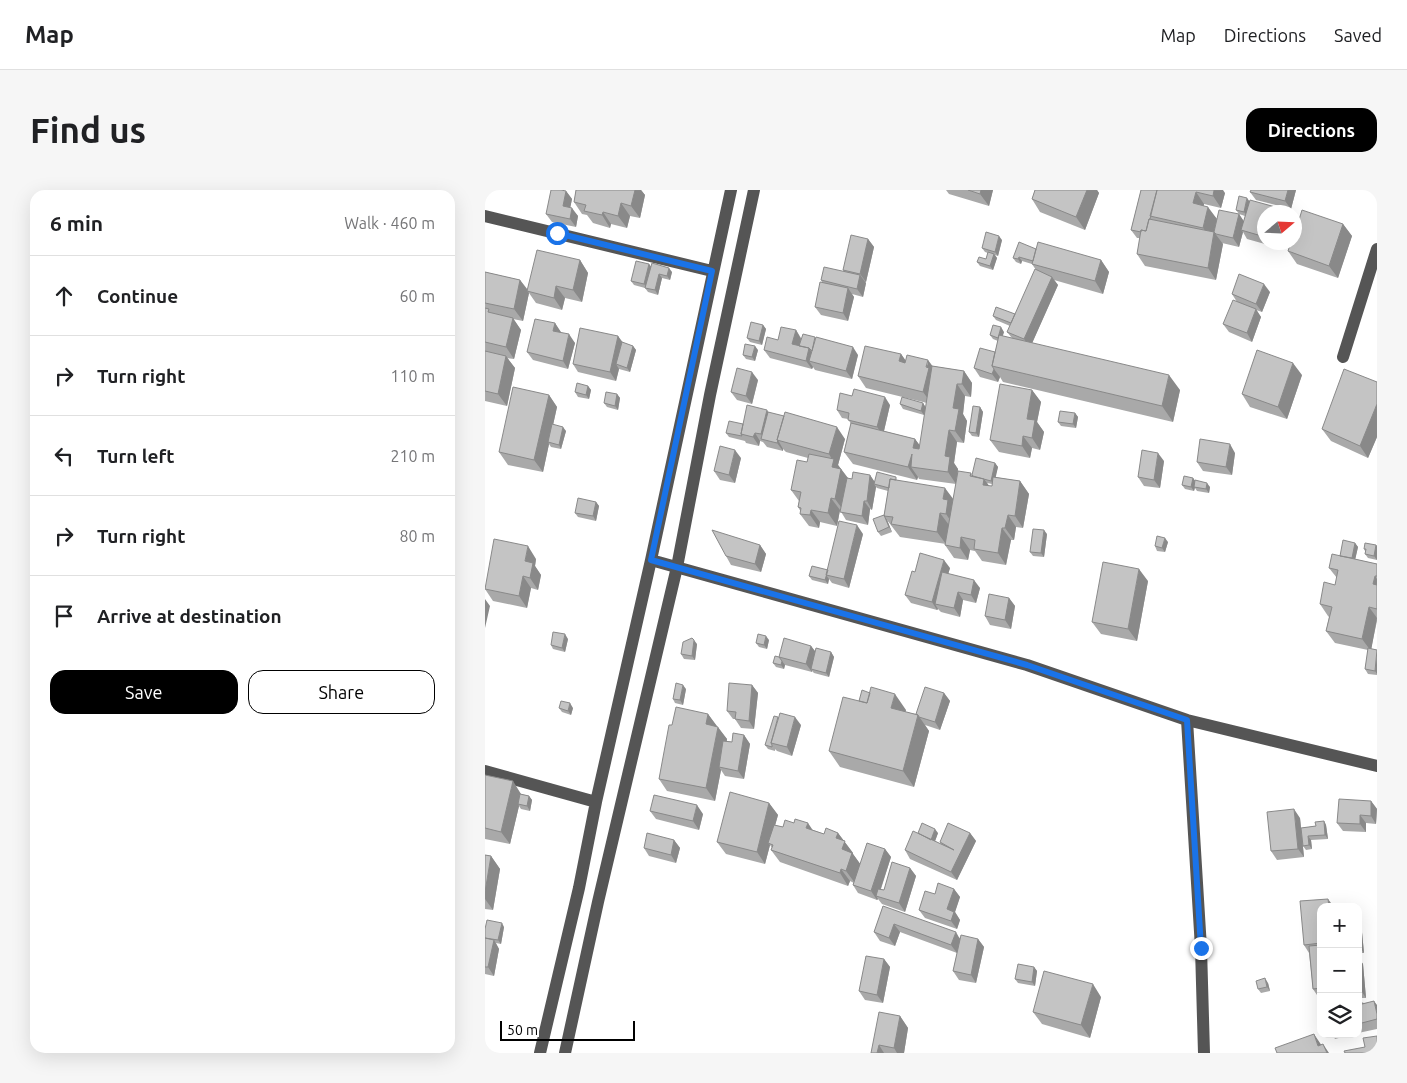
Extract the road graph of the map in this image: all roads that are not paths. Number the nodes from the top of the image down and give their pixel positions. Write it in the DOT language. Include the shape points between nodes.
graph roads {
  1 [pos="731,190"];
  2 [pos="754,190"];
  3 [pos="485,216"];
  4 [pos="1377,250"];
  5 [pos="712,271"];
  6 [pos="1343,357"];
  7 [pos="651,560"];
  8 [pos="677,567"];
  9 [pos="1187,720"];
  10 [pos="1377,766"];
  11 [pos="485,771"];
  12 [pos="596,802"];
  13 [pos="540,1053"];
  14 [pos="565,1053"];
  15 [pos="1204,1053"];
  1 -- 5 [label="street"];
  2 -- 8 [label="street"];
  3 -- 5 [label="street"];
  4 -- 6 [label="street"];
  5 -- 7 [label="street"];
  7 -- 8 [label="street"];
  7 -- 12 [label="street"];
  8 -- 9 [label="street" via="1027,665"];
  8 -- 14 [label="street"];
  9 -- 10 [label="street"];
  9 -- 15 [label="street"];
  11 -- 12 [label="street"];
  12 -- 13 [label="street"];
}
